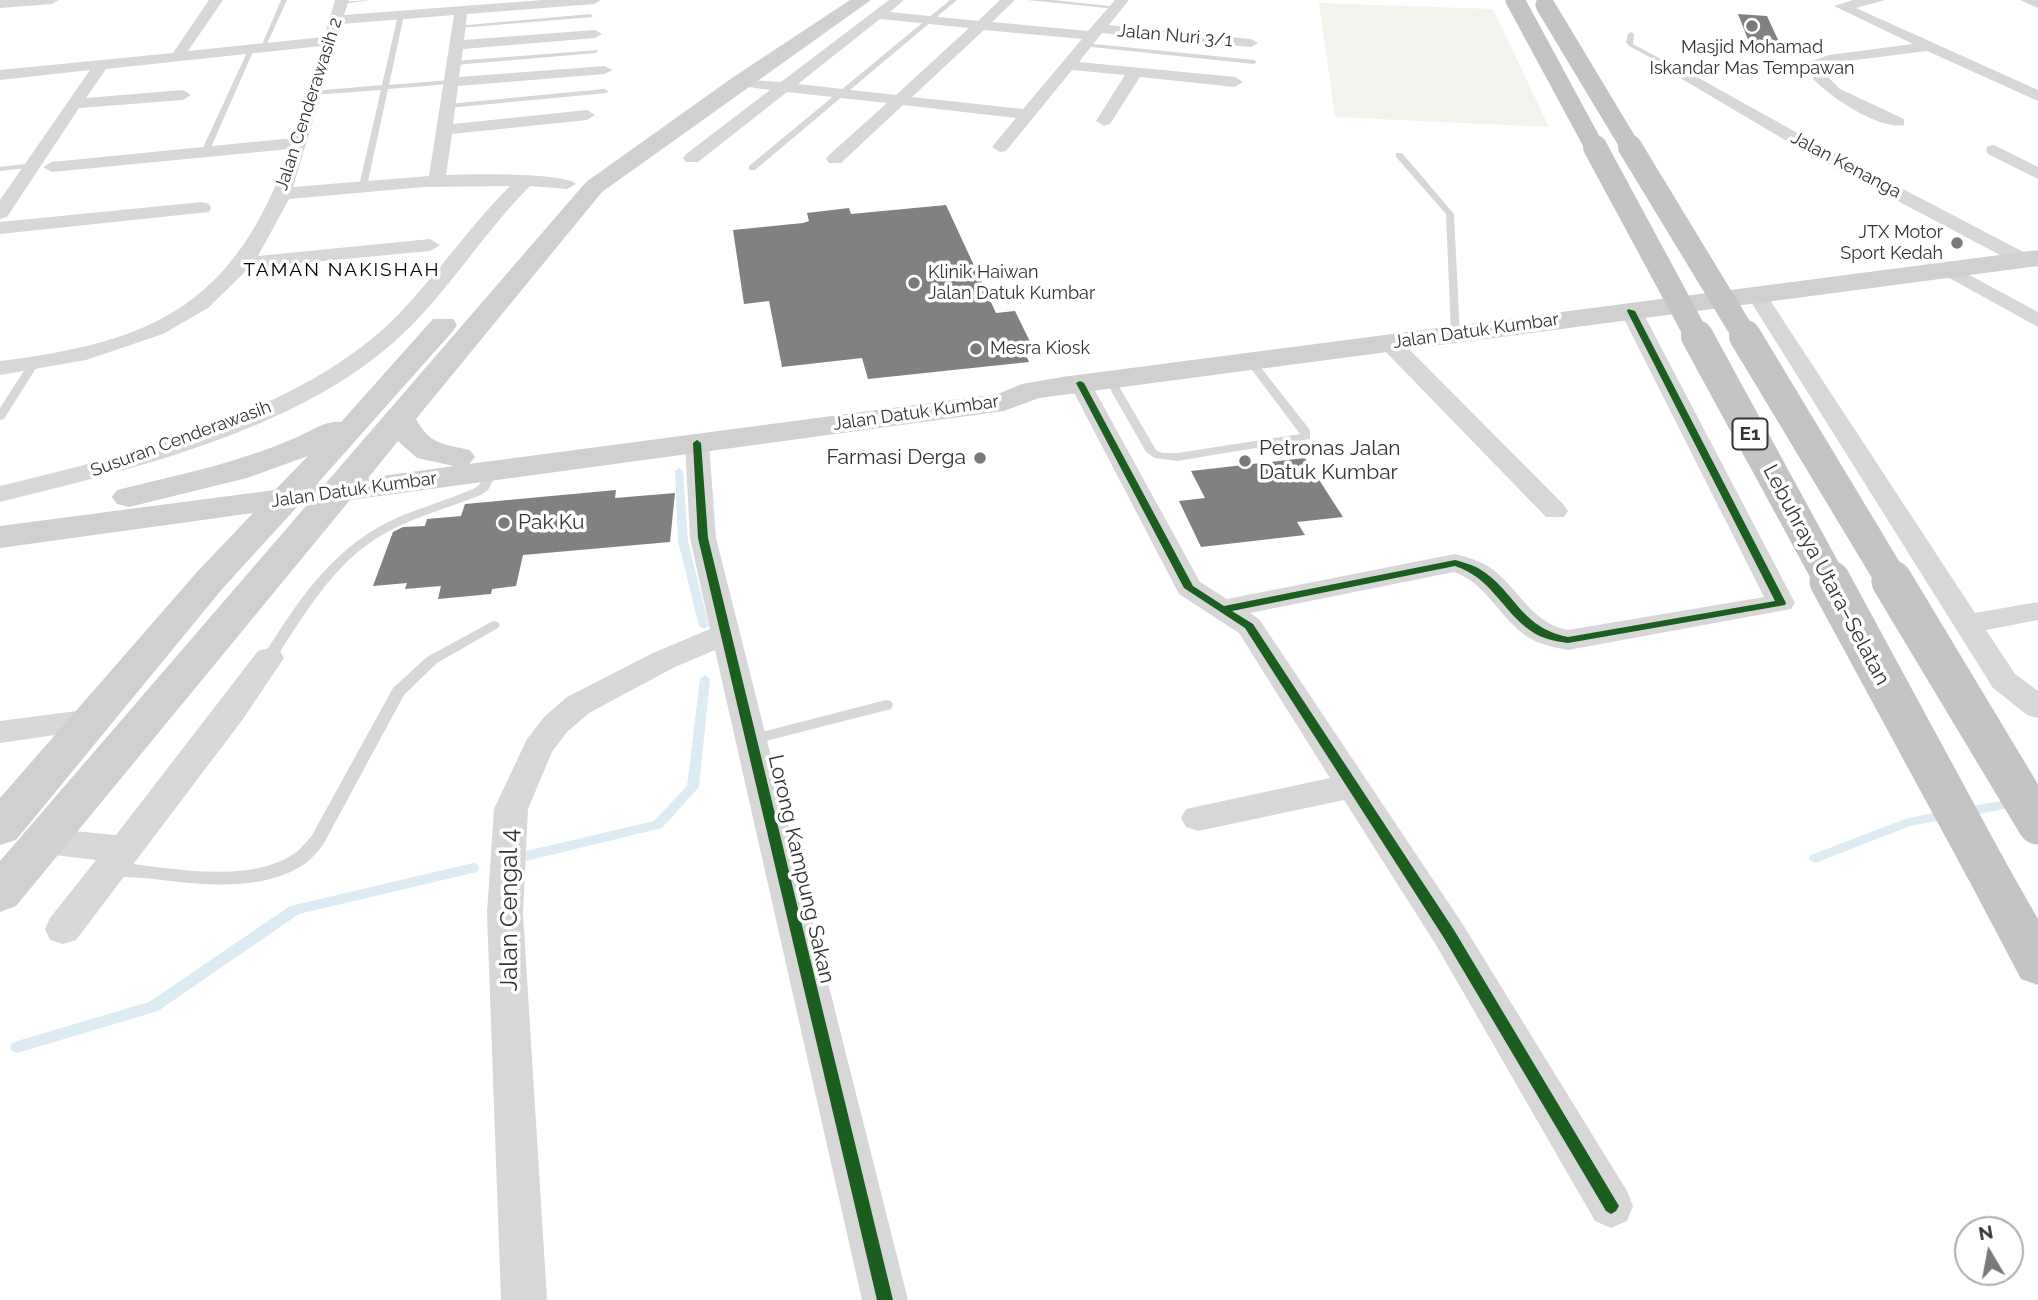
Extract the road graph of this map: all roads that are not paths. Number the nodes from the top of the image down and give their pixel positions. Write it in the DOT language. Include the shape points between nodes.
graph roads {
  1 [pos="52,0"];
  2 [pos="215,0"];
  3 [pos="284,0"];
  4 [pos="369,0"];
  5 [pos="594,0"];
  6 [pos="833,0"];
  7 [pos="897,0"];
  8 [pos="954,0"];
  9 [pos="1008,0"];
  10 [pos="1030,0"];
  11 [pos="1515,0"];
  12 [pos="1543,0"];
  13 [pos="1878,0"];
  14 [pos="2027,0"];
  15 [pos="342,1"];
  16 [pos="1055,1"];
  17 [pos="1119,3"];
  18 [pos="2038,4"];
  19 [pos="3,6"];
  20 [pos="870,7"];
  21 [pos="401,15"];
  22 [pos="591,16"];
  23 [pos="460,18"];
  24 [pos="336,20"];
  25 [pos="930,20"];
  26 [pos="981,25"];
  27 [pos="595,34"];
  28 [pos="1631,34"];
  29 [pos="1092,37"];
  30 [pos="330,41"];
  31 [pos="1251,43"];
  32 [pos="456,45"];
  33 [pos="257,46"];
  34 [pos="1928,46"];
  35 [pos="596,51"];
  36 [pos="179,54"];
  37 [pos="1254,61"];
  38 [pos="102,63"];
  39 [pos="455,63"];
  40 [pos="1068,65"];
  41 [pos="1670,66"];
  42 [pos="605,70"];
  43 [pos="1135,72"];
  44 [pos="3,78"];
  45 [pos="450,82"];
  46 [pos="738,82"];
  47 [pos="1235,82"];
  48 [pos="387,87"];
  49 [pos="784,87"];
  50 [pos="604,91"];
  51 [pos="313,93"];
  52 [pos="842,94"];
  53 [pos="183,95"];
  54 [pos="2038,96"];
  55 [pos="900,100"];
  56 [pos="75,104"];
  57 [pos="448,106"];
  58 [pos="1027,114"];
  59 [pos="587,116"];
  60 [pos="1104,121"];
  61 [pos="1898,122"];
  62 [pos="445,130"];
  63 [pos="298,143"];
  64 [pos="1000,148"];
  65 [pos="1994,150"];
  66 [pos="205,152"];
  67 [pos="1399,155"];
  68 [pos="692,158"];
  69 [pos="835,159"];
  70 [pos="33,165"];
  71 [pos="52,167"];
  72 [pos="0,169"];
  73 [pos="752,169"];
  74 [pos="2038,174"];
  75 [pos="437,179"];
  76 [pos="526,180"];
  77 [pos="567,184"];
  78 [pos="363,186"];
  79 [pos="282,194"];
  80 [pos="548,204"];
  81 [pos="202,208"];
  82 [pos="0,213"];
  83 [pos="0,228"];
  84 [pos="430,245"];
  85 [pos="2031,259"];
  86 [pos="242,263"];
  87 [pos="1949,270"];
  88 [pos="1756,294"];
  89 [pos="460,305"];
  90 [pos="1631,311"];
  91 [pos="2038,321"];
  92 [pos="1457,334"];
  93 [pos="1390,343"];
  94 [pos="1251,362"];
  95 [pos="33,365"];
  96 [pos="0,368"];
  97 [pos="1095,382"];
  98 [pos="1033,390"];
  99 [pos="0,417"];
  100 [pos="362,417"];
  101 [pos="399,417"];
  102 [pos="697,443"];
  103 [pos="459,457"];
  104 [pos="492,471"];
  105 [pos="345,481"];
  106 [pos="295,488"];
  107 [pos="0,494"];
  108 [pos="1555,511"];
  109 [pos="100,514"];
  110 [pos="0,517"];
  111 [pos="0,537"];
  112 [pos="210,580"];
  113 [pos="263,581"];
  114 [pos="1225,609"];
  115 [pos="2038,611"];
  116 [pos="1967,624"];
  117 [pos="493,625"];
  118 [pos="726,634"];
  119 [pos="269,659"];
  120 [pos="886,705"];
  121 [pos="2038,707"];
  122 [pos="93,720"];
  123 [pos="3,735"];
  124 [pos="750,740"];
  125 [pos="1355,785"];
  126 [pos="1198,818"];
  127 [pos="2038,824"];
  128 [pos="0,828"];
  129 [pos="43,842"];
  130 [pos="118,858"];
  131 [pos="0,893"];
  132 [pos="63,929"];
  133 [pos="2038,964"];
  134 [pos="1611,1206"];
  135 [pos="524,1300"];
  136 [pos="885,1300"];
  1 -- 19 [label="street"];
  2 -- 36 [label="street"];
  3 -- 33 [label="lane"];
  4 -- 15 [label="lane"];
  5 -- 23 [label="street"];
  6 -- 77 [label="main road"];
  7 -- 20 [label="street"];
  8 -- 25 [label="lane"];
  9 -- 26 [label="street"];
  10 -- 16 [label="lane"];
  11 -- 133 [label="highway, Lebuhraya Utara–Selatan / E1, bridge"];
  12 -- 127 [label="highway, E1, bridge"];
  13 -- 34 [label="street" via="1841,6"];
  14 -- 18 [label="street"];
  15 -- 24 [label="street, Jalan Cenderawasih 2"];
  16 -- 17 [label="lane"];
  17 -- 29 [label="street"];
  20 -- 25 [label="street, Jalan Nuri 3/1"];
  20 -- 46 [label="main road"];
  20 -- 49 [label="street"];
  21 -- 23 [label="street"];
  21 -- 24 [label="street"];
  21 -- 48 [label="lane"];
  22 -- 23 [label="lane"];
  23 -- 32 [label="street"];
  24 -- 30 [label="street, Jalan Cenderawasih 2"];
  25 -- 26 [label="street, Jalan Nuri 3/1"];
  25 -- 52 [label="lane"];
  26 -- 29 [label="street, Jalan Nuri 3/1"];
  26 -- 55 [label="street"];
  27 -- 32 [label="street"];
  28 -- 41 [label="lane" via="1631,45"];
  29 -- 31 [label="street, Jalan Nuri 3/1"];
  29 -- 37 [label="lane"];
  29 -- 40 [label="street"];
  30 -- 33 [label="street"];
  30 -- 51 [label="street, Jalan Cenderawasih 2"];
  32 -- 39 [label="street"];
  33 -- 36 [label="street"];
  33 -- 66 [label="lane"];
  34 -- 54 [label="street"];
  34 -- 61 [label="street" via="1829,59 1811,66 1833,91"];
  35 -- 39 [label="lane"];
  36 -- 38 [label="street"];
  38 -- 44 [label="street"];
  38 -- 56 [label="street"];
  39 -- 45 [label="street"];
  40 -- 43 [label="street"];
  40 -- 58 [label="street"];
  41 -- 85 [label="street, Jalan Kenanga" via="1813,149"];
  42 -- 45 [label="street"];
  43 -- 47 [label="street"];
  43 -- 60 [label="street"];
  45 -- 48 [label="lane"];
  45 -- 57 [label="street"];
  46 -- 49 [label="street"];
  46 -- 101 [label="main road" via="594,187"];
  48 -- 51 [label="lane"];
  48 -- 78 [label="lane"];
  49 -- 52 [label="street"];
  49 -- 68 [label="street"];
  50 -- 57 [label="lane"];
  51 -- 63 [label="street, Jalan Cenderawasih 2"];
  52 -- 55 [label="street"];
  52 -- 73 [label="lane"];
  53 -- 56 [label="street"];
  55 -- 58 [label="street"];
  55 -- 69 [label="street"];
  56 -- 70 [label="street"];
  57 -- 62 [label="street"];
  58 -- 64 [label="street"];
  59 -- 62 [label="street"];
  62 -- 75 [label="street"];
  63 -- 66 [label="street"];
  63 -- 79 [label="street, Jalan Cenderawasih 2"];
  65 -- 74 [label="street"];
  66 -- 71 [label="street"];
  67 -- 92 [label="lane" via="1450,214"];
  70 -- 72 [label="lane"];
  70 -- 82 [label="street"];
  75 -- 76 [label="street"];
  75 -- 78 [label="street"];
  76 -- 77 [label="street"];
  76 -- 107 [label="street, Susuran Cenderawasih" via="406,319 352,366 267,411 135,460"];
  77 -- 80 [label="main road"];
  78 -- 79 [label="street"];
  79 -- 86 [label="street, Jalan Cenderawasih 2"];
  81 -- 83 [label="street"];
  84 -- 86 [label="street"];
  85 -- 87 [label="main road, Jalan Datuk Kumbar"];
  86 -- 95 [label="street, Jalan Cenderawasih 2" via="203,303 167,323 131,339"];
  87 -- 88 [label="main road, Jalan Datuk Kumbar"];
  87 -- 91 [label="street"];
  88 -- 90 [label="main road, Jalan Datuk Kumbar"];
  88 -- 116 [label="street"];
  89 -- 100 [label="main road"];
  90 -- 92 [label="main road, Jalan Datuk Kumbar"];
  90 -- 114 [label="street" via="1782,603 1553,639 1535,630 1480,573 1455,563"];
  92 -- 93 [label="main road, Jalan Datuk Kumbar"];
  93 -- 94 [label="main road, Jalan Datuk Kumbar"];
  93 -- 108 [label="street"];
  94 -- 97 [label="main road, Jalan Datuk Kumbar"];
  94 -- 97 [label="lane" via="1306,437 1159,456"];
  95 -- 96 [label="street, Jalan Cenderawasih 2"];
  95 -- 99 [label="lane"];
  97 -- 98 [label="main road, Jalan Datuk Kumbar"];
  97 -- 114 [label="street" via="1189,588"];
  98 -- 102 [label="main road, Jalan Datuk Kumbar" via="1004,402"];
  98 -- 103 [label="main road, Jalan Datuk Kumbar" via="1001,386"];
  100 -- 106 [label="main road"];
  100 -- 109 [label="main road" via="265,464"];
  101 -- 103 [label="main road" via="415,446"];
  101 -- 105 [label="main road"];
  102 -- 104 [label="main road, Jalan Datuk Kumbar"];
  102 -- 118 [label="street, Lorong Kampung Sakan" via="703,538"];
  103 -- 105 [label="main road, Jalan Datuk Kumbar"];
  104 -- 105 [label="main road, Jalan Datuk Kumbar"];
  104 -- 113 [label="main road" via="389,500 341,522 298,550"];
  104 -- 119 [label="lane" via="477,492 390,526 342,558 323,577"];
  105 -- 106 [label="main road, Jalan Datuk Kumbar"];
  105 -- 113 [label="main road"];
  106 -- 109 [label="main road, Jalan Datuk Kumbar"];
  106 -- 112 [label="main road"];
  109 -- 110 [label="main road, Jalan Datuk Kumbar"];
  109 -- 111 [label="main road, Jalan Datuk Kumbar"];
  109 -- 112 [label="main road" via="198,534 215,555"];
  112 -- 122 [label="main road"];
  113 -- 129 [label="main road"];
  114 -- 125 [label="street" via="1249,625"];
  115 -- 116 [label="street"];
  116 -- 121 [label="street" via="2004,681"];
  117 -- 130 [label="lane" via="432,660 398,692 317,841 297,861 283,869 235,878"];
  118 -- 124 [label="street, Lorong Kampung Sakan"];
  118 -- 135 [label="street, Jalan Cengal 4" via="578,705 538,747 511,809 505,913"];
  119 -- 130 [label="street"];
  120 -- 124 [label="lane"];
  122 -- 123 [label="street"];
  122 -- 128 [label="main road"];
  124 -- 136 [label="street, Lorong Kampung Sakan"];
  125 -- 126 [label="street"];
  125 -- 134 [label="street"];
  129 -- 130 [label="street"];
  129 -- 131 [label="main road"];
  130 -- 132 [label="street"];
}
